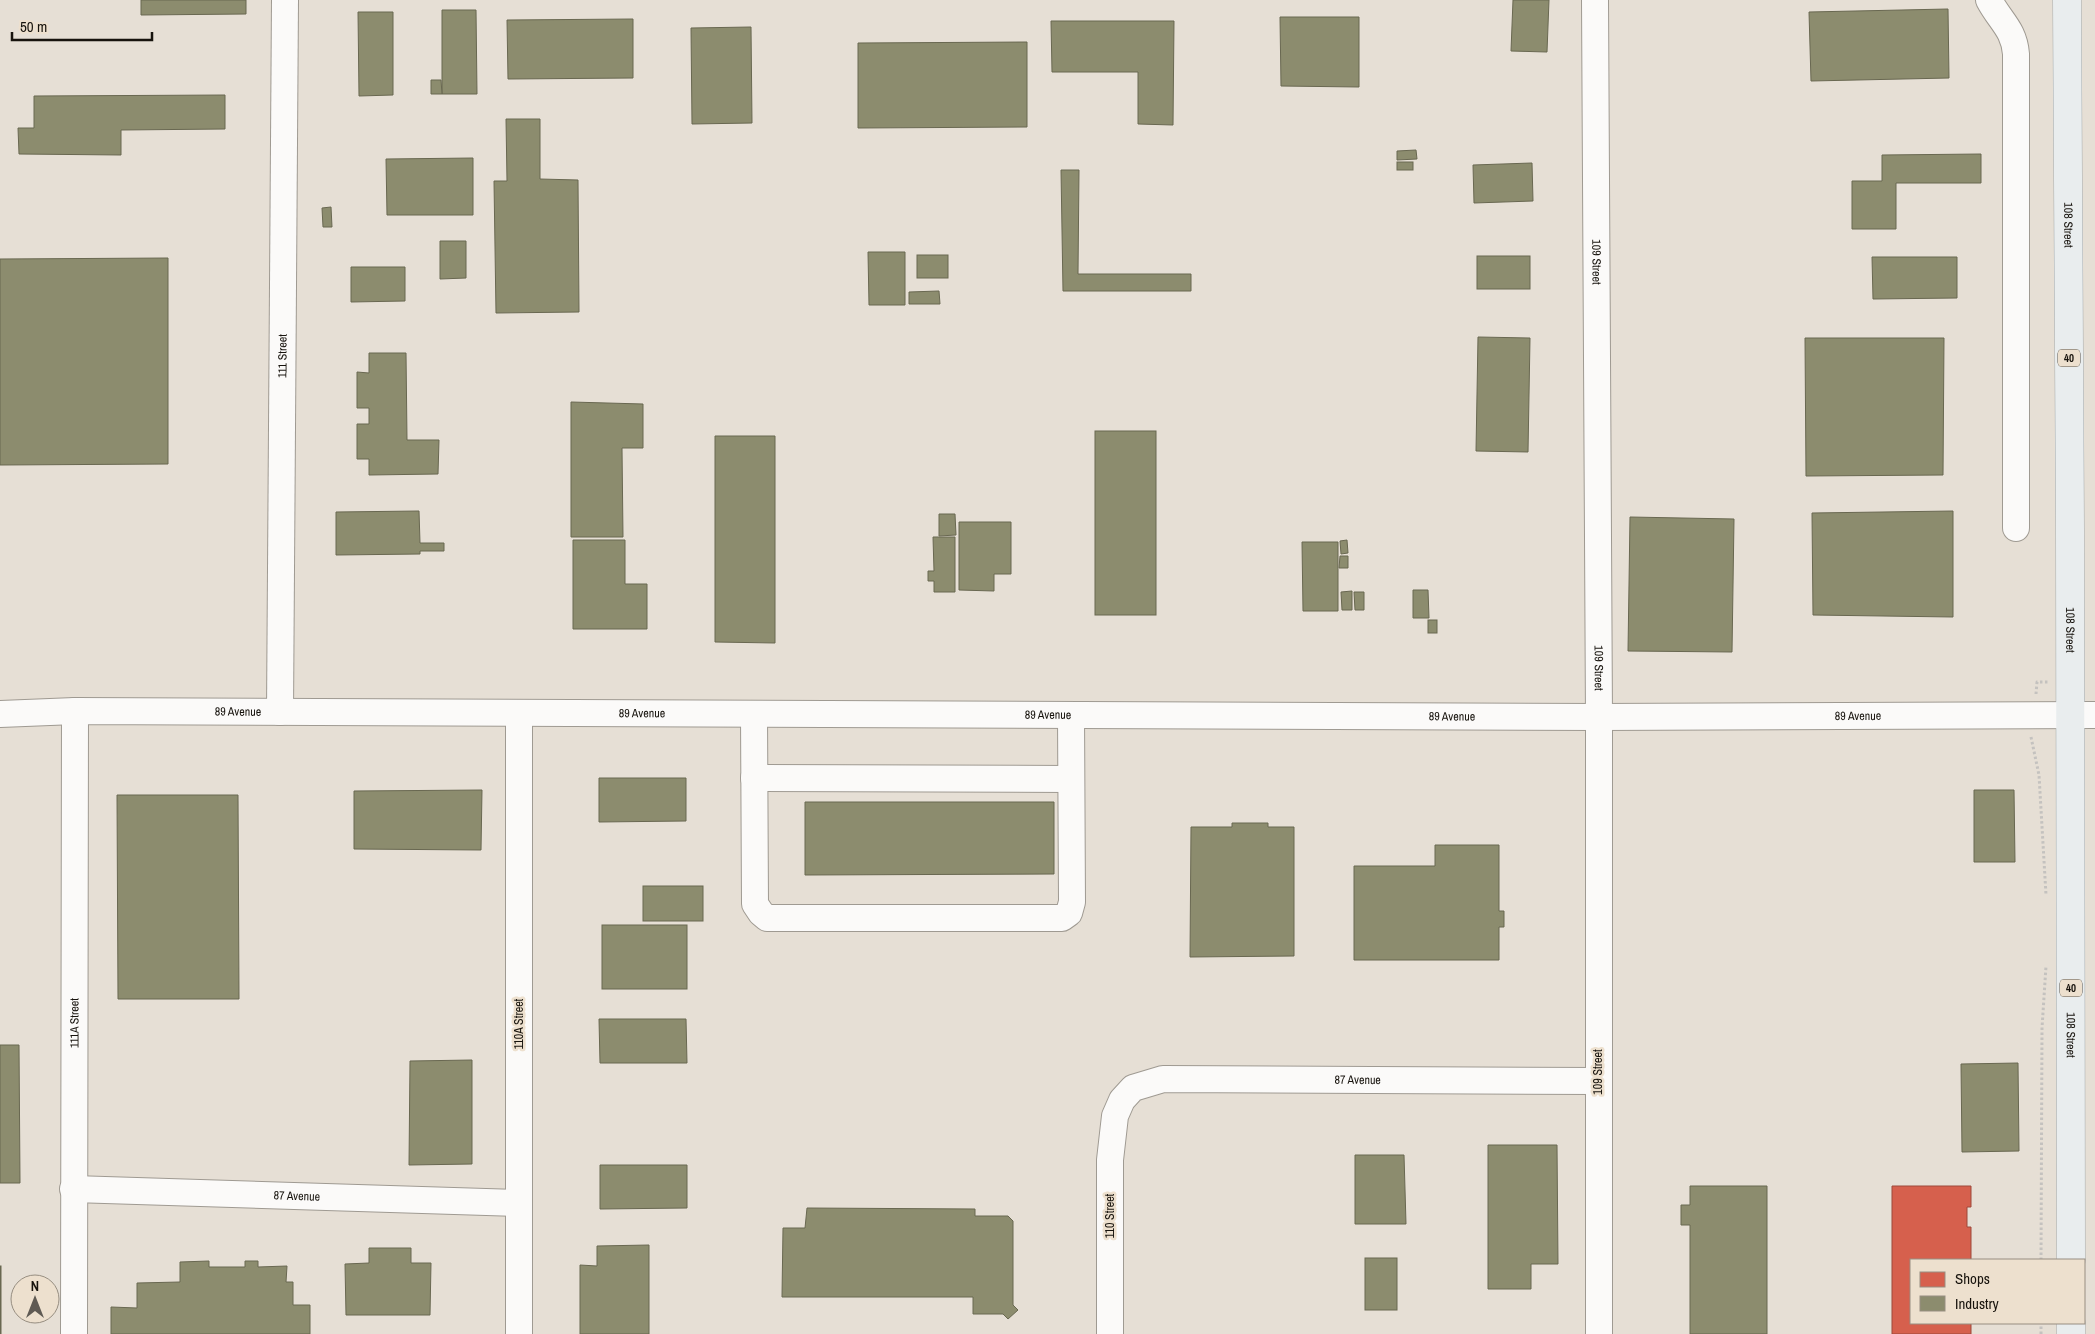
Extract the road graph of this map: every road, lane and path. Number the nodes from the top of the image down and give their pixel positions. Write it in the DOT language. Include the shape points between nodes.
graph roads {
  1 [pos="285,0"];
  2 [pos="1595,0"];
  3 [pos="1989,0"];
  4 [pos="2067,0"];
  5 [pos="2016,528"];
  6 [pos="2071,681"];
  7 [pos="75,711"];
  8 [pos="280,712"];
  9 [pos="519,713"];
  10 [pos="0,714"];
  11 [pos="754,714"];
  12 [pos="1071,715"];
  13 [pos="2033,716"];
  14 [pos="2083,716"];
  15 [pos="1599,718"];
  16 [pos="754,778"];
  17 [pos="1071,779"];
  18 [pos="2046,898"];
  19 [pos="2047,956"];
  20 [pos="1598,1081"];
  21 [pos="1122,1100"];
  22 [pos="73,1189"];
  23 [pos="519,1203"];
  24 [pos="2041,1259"];
  25 [pos="2071,1259"];
  26 [pos="74,1334"];
  27 [pos="519,1334"];
  28 [pos="1110,1334"];
  29 [pos="1599,1334"];
  1 -- 8 [label="street, 111 Street"];
  2 -- 15 [label="street, 109 Street"];
  3 -- 5 [label="street" via="2010,29 2016,54"];
  4 -- 6 [label="main road, 108 Street / 40"];
  6 -- 13 [label="path" via="2038,682"];
  6 -- 14 [label="main road, 108 Street / 40"];
  7 -- 8 [label="street, 89 Avenue"];
  7 -- 10 [label="street, 89 Avenue"];
  7 -- 22 [label="street, 111A Street"];
  8 -- 9 [label="street, 89 Avenue"];
  9 -- 11 [label="street, 89 Avenue"];
  9 -- 23 [label="street, 110A Street"];
  11 -- 12 [label="street, 89 Avenue"];
  11 -- 16 [label="street"];
  12 -- 15 [label="street, 89 Avenue"];
  12 -- 17 [label="street"];
  13 -- 14 [label="street, 89 Avenue"];
  13 -- 15 [label="street, 89 Avenue"];
  13 -- 18 [label="path" via="2031,737 2039,776"];
  14 -- 25 [label="main road, 108 Street / 40"];
  15 -- 20 [label="street, 109 Street"];
  16 -- 17 [label="street"];
  16 -- 17 [label="street" via="755,904 767,918 1062,918 1069,913 1072,902"];
  19 -- 24 [label="path" via="2042,1028"];
  20 -- 21 [label="street, 87 Avenue" via="1163,1079 1133,1088"];
  20 -- 29 [label="street, 109 Street"];
  21 -- 28 [label="street, 110 Street" via="1115,1116 1110,1160"];
  22 -- 23 [label="street, 87 Avenue"];
  22 -- 26 [label="street, 111A Street"];
  23 -- 27 [label="street, 110A Street"];
}
